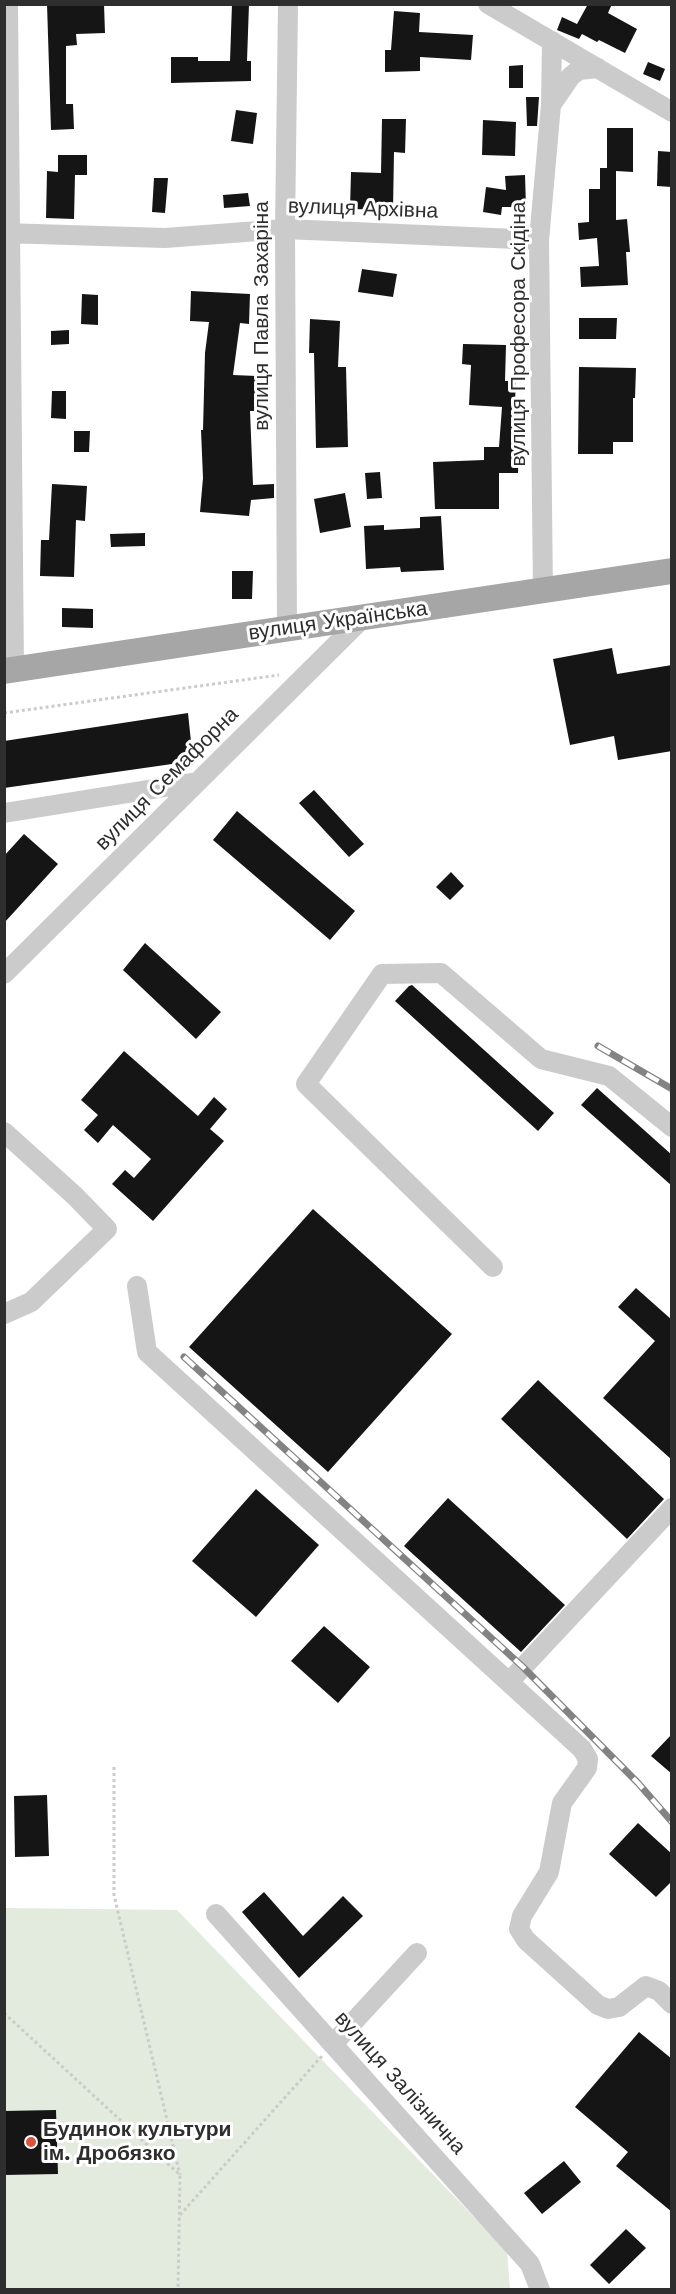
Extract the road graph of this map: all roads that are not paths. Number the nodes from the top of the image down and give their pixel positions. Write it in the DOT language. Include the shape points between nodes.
graph roads {
  1 [pos="8,4"];
  2 [pos="288,4"];
  3 [pos="488,4"];
  4 [pos="552,41"];
  5 [pos="598,68"];
  6 [pos="551,105"];
  7 [pos="672,112"];
  8 [pos="285,229"];
  9 [pos="8,233"];
  10 [pos="539,240"];
  11 [pos="672,571"];
  12 [pos="543,591"];
  13 [pos="363,618"];
  14 [pos="287,627"];
  15 [pos="9,671"];
  16 [pos="197,782"];
  17 [pos="4,813"];
  18 [pos="4,974"];
  19 [pos="672,1127"];
  20 [pos="4,1132"];
  21 [pos="493,1266"];
  22 [pos="137,1286"];
  23 [pos="4,1314"];
  24 [pos="672,1508"];
  25 [pos="509,1682"];
  26 [pos="216,1914"];
  27 [pos="417,1953"];
  28 [pos="672,2004"];
  29 [pos="333,2044"];
  30 [pos="540,2289"];
  1 -- 9 [label="street"];
  2 -- 8 [label="street, вулиця Павла Захаріна"];
  3 -- 4 [label="street"];
  4 -- 5 [label="street"];
  4 -- 6 [label="street, вулиця Професора Скідіна"];
  5 -- 6 [label="street" via="579,70 571,76"];
  5 -- 7 [label="street"];
  6 -- 10 [label="street, вулиця Професора Скідіна"];
  8 -- 9 [label="street, вулиця Архівна" via="165,238"];
  8 -- 10 [label="street, вулиця Архівна"];
  8 -- 14 [label="street, вулиця Павла Захаріна"];
  9 -- 15 [label="street"];
  10 -- 12 [label="street, вулиця Професора Скідіна"];
  11 -- 12 [label="main road, вулиця Українська"];
  12 -- 13 [label="main road, вулиця Українська"];
  13 -- 14 [label="main road, вулиця Українська"];
  13 -- 16 [label="street, вулиця Семафорна"];
  14 -- 15 [label="main road, вулиця Українська"];
  16 -- 17 [label="street"];
  16 -- 18 [label="street, вулиця Семафорна"];
  19 -- 21 [label="street" via="609,1076 541,1059 441,973 382,974 306,1084"];
  20 -- 23 [label="street" via="107,1229 31,1302"];
  22 -- 25 [label="street" via="147,1352"];
  24 -- 25 [label="street"];
  25 -- 28 [label="street" via="588,1759 587,1768 562,1803 549,1872 522,1916 519,1929 526,1940 598,2005 608,2009 619,2007 646,1986 659,1991"];
  26 -- 29 [label="street, вулиця Залізнична"];
  27 -- 29 [label="street"];
  29 -- 30 [label="street, вулиця Залізнична" via="530,2264"];
}
